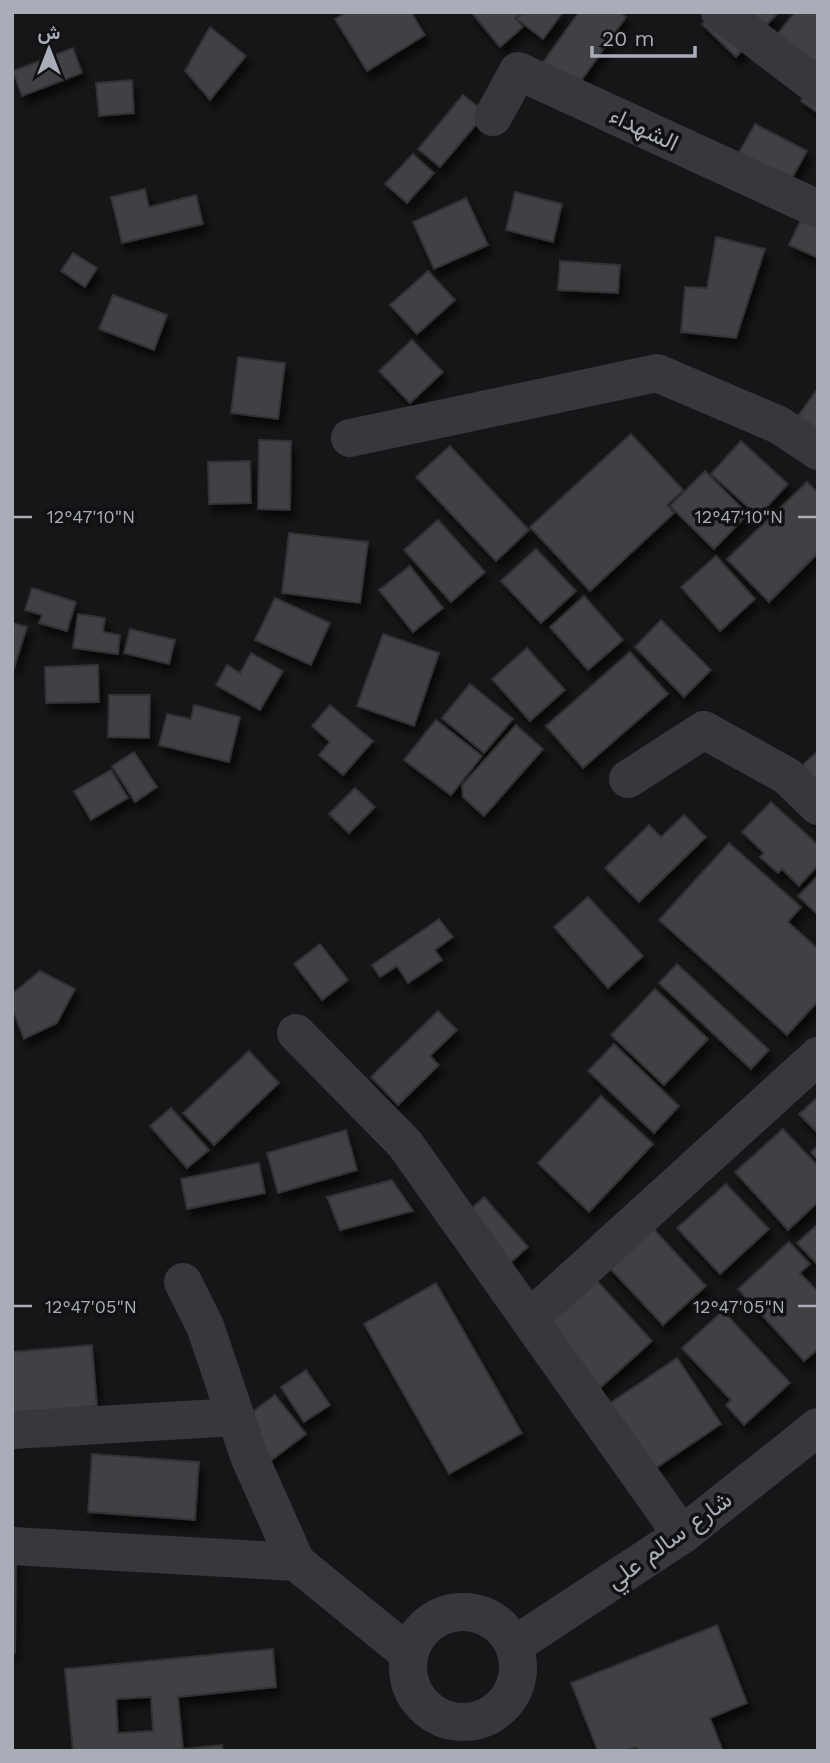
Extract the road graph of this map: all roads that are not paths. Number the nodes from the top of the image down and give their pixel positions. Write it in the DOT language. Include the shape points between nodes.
graph roads {
  1 [pos="720,12"];
  2 [pos="818,88"];
  3 [pos="492,117"];
  4 [pos="818,209"];
  5 [pos="350,438"];
  6 [pos="818,451"];
  7 [pos="628,779"];
  8 [pos="818,806"];
  9 [pos="296,1032"];
  10 [pos="818,1056"];
  11 [pos="183,1282"];
  12 [pos="529,1319"];
  13 [pos="236,1417"];
  14 [pos="818,1427"];
  15 [pos="12,1430"];
  16 [pos="682,1535"];
  17 [pos="12,1546"];
  18 [pos="296,1562"];
  19 [pos="515,1645"];
  20 [pos="409,1654"];
  21 [pos="459,1736"];
  1 -- 2 [label="street"];
  3 -- 4 [label="street, الشهداء" via="518,71"];
  5 -- 6 [label="street" via="657,373 779,425"];
  7 -- 8 [label="street" via="704,730 787,776"];
  9 -- 12 [label="street" via="405,1144"];
  10 -- 12 [label="street"];
  11 -- 13 [label="street" via="205,1326"];
  12 -- 16 [label="street"];
  13 -- 15 [label="street"];
  13 -- 18 [label="street"];
  14 -- 16 [label="street, شارع سالم علي"];
  16 -- 19 [label="street, شارع سالم علي"];
  17 -- 18 [label="street"];
  18 -- 20 [label="street"];
  19 -- 20 [label="street" via="501,1627 481,1615 458,1612 436,1618 419,1633"];
  19 -- 21 [label="street" via="519,1668 514,1691 499,1709"];
  20 -- 21 [label="street" via="408,1677 417,1698"];
}
